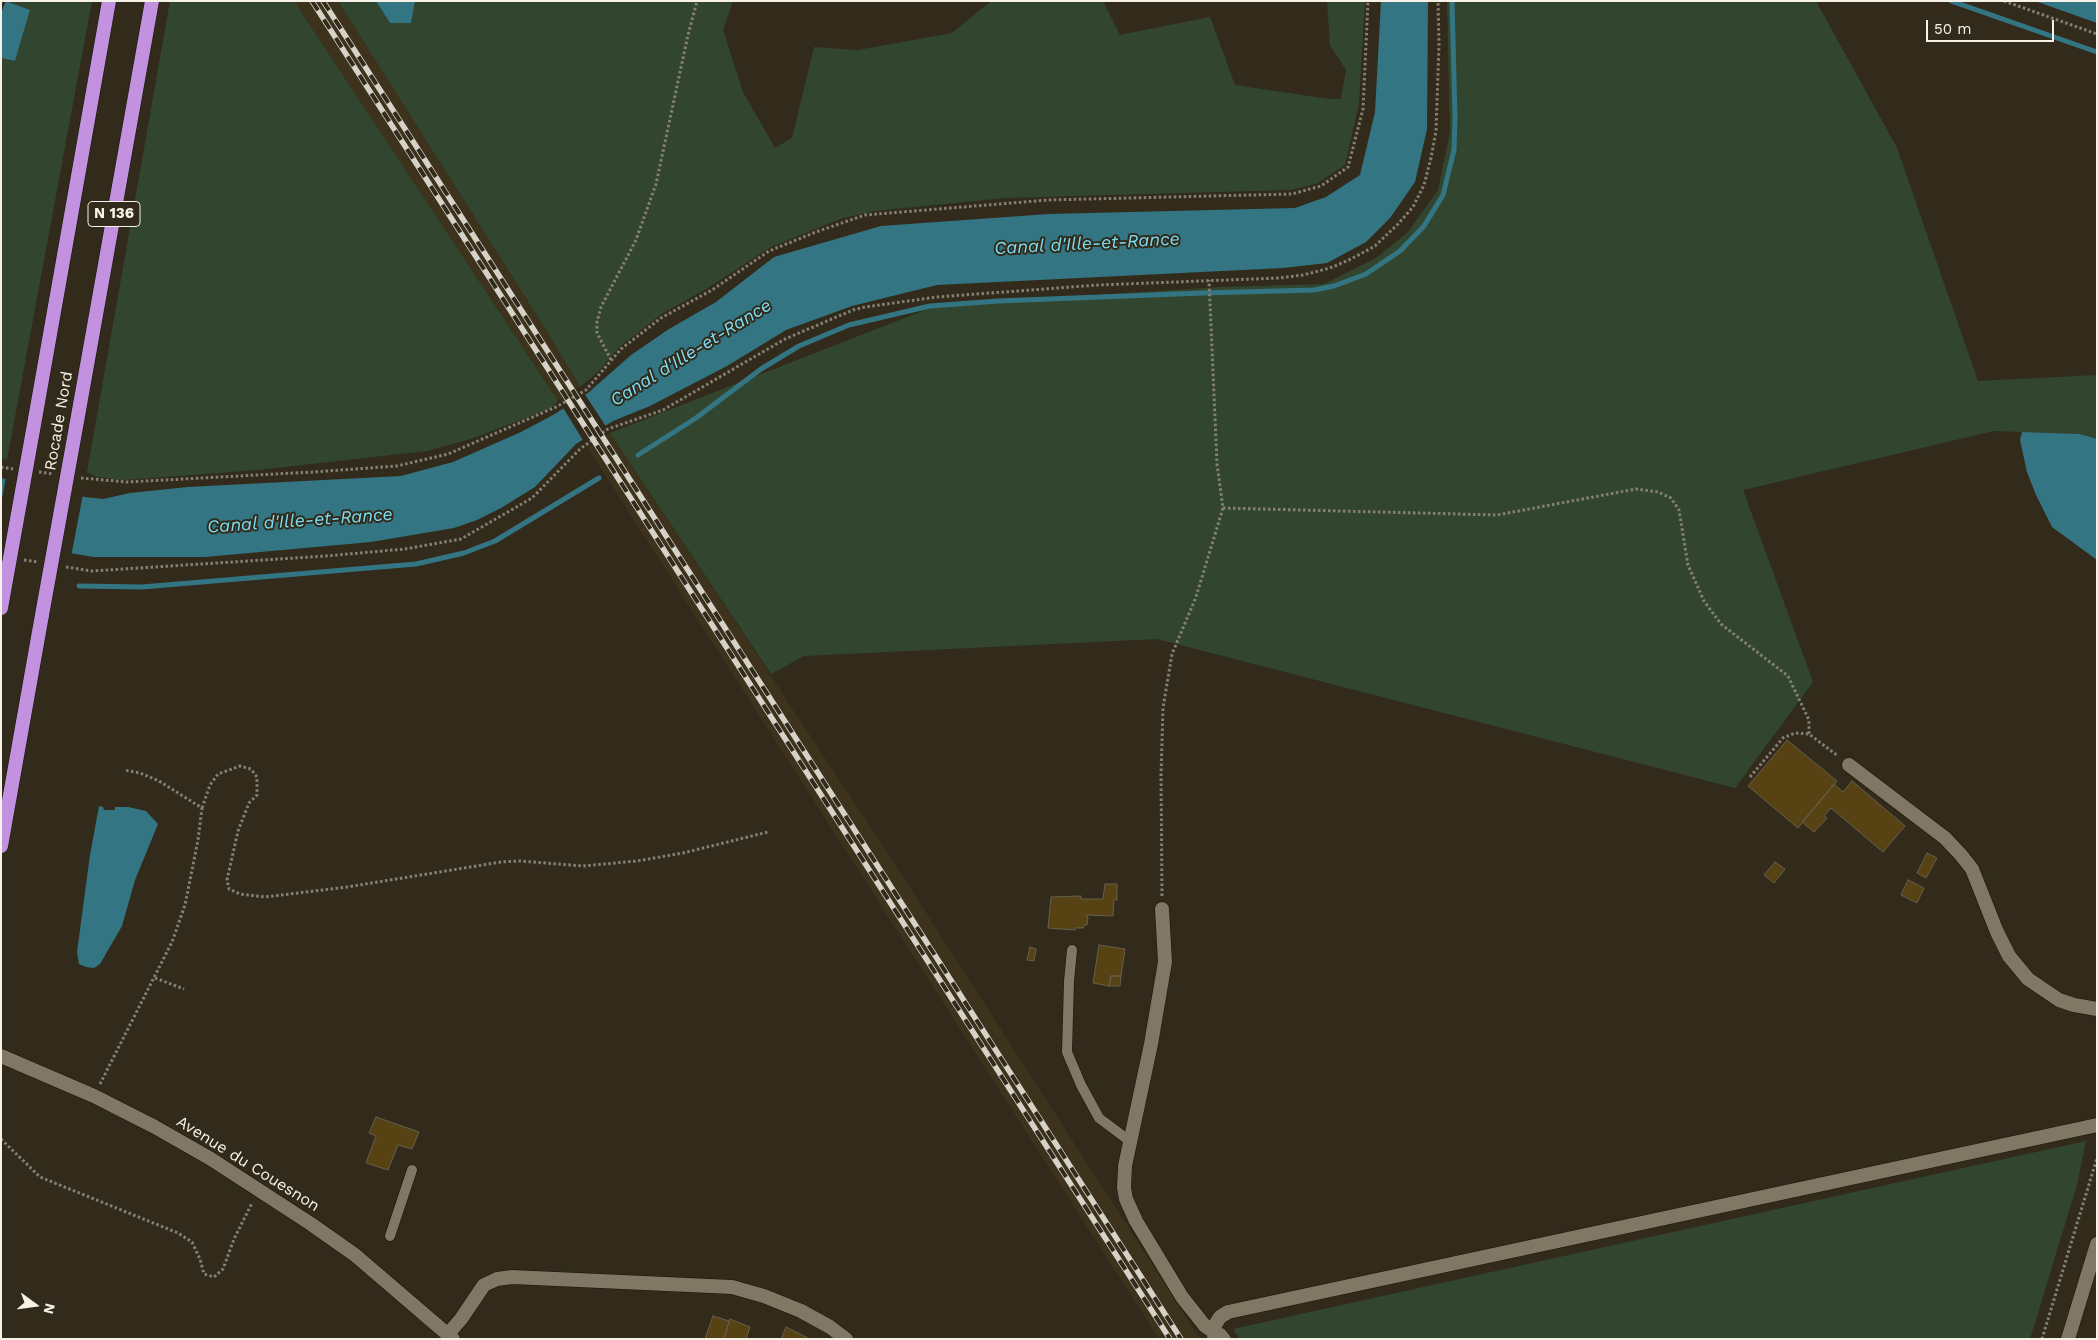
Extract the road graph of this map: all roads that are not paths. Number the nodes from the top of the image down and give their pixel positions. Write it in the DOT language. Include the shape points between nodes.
graph roads {
  1 [pos="109,1"];
  2 [pos="152,1"];
  3 [pos="1,608"];
  4 [pos="1849,765"];
  5 [pos="1,846"];
  6 [pos="1162,909"];
  7 [pos="1072,950"];
  8 [pos="2097,1009"];
  9 [pos="1,1056"];
  10 [pos="2097,1125"];
  11 [pos="1131,1142"];
  12 [pos="412,1170"];
  13 [pos="390,1236"];
  14 [pos="2097,1244"];
  15 [pos="1214,1335"];
  16 [pos="450,1336"];
  17 [pos="846,1339"];
  18 [pos="1226,1339"];
  19 [pos="2068,1339"];
  1 -- 3 [label="highway, Rocade Nord / N 136, bridge"];
  2 -- 5 [label="highway, Rocade Nord / N 136, bridge"];
  4 -- 8 [label="street" via="1945,838 1961,855 1972,870 2009,956 2028,979 2059,1000"];
  6 -- 11 [label="street" via="1165,962"];
  7 -- 11 [label="lane" via="1068,1052 1099,1118"];
  9 -- 16 [label="street, Avenue du Couesnon" via="94,1096 203,1154 355,1255"];
  10 -- 15 [label="street" via="1228,1312 1220,1317"];
  11 -- 15 [label="street" via="1124,1178 1130,1210 1182,1297"];
  12 -- 13 [label="lane"];
  14 -- 19 [label="street"];
  15 -- 18 [label="lane" via="1221,1333"];
  16 -- 17 [label="street" via="484,1285 512,1277 732,1287 801,1311"];
}
